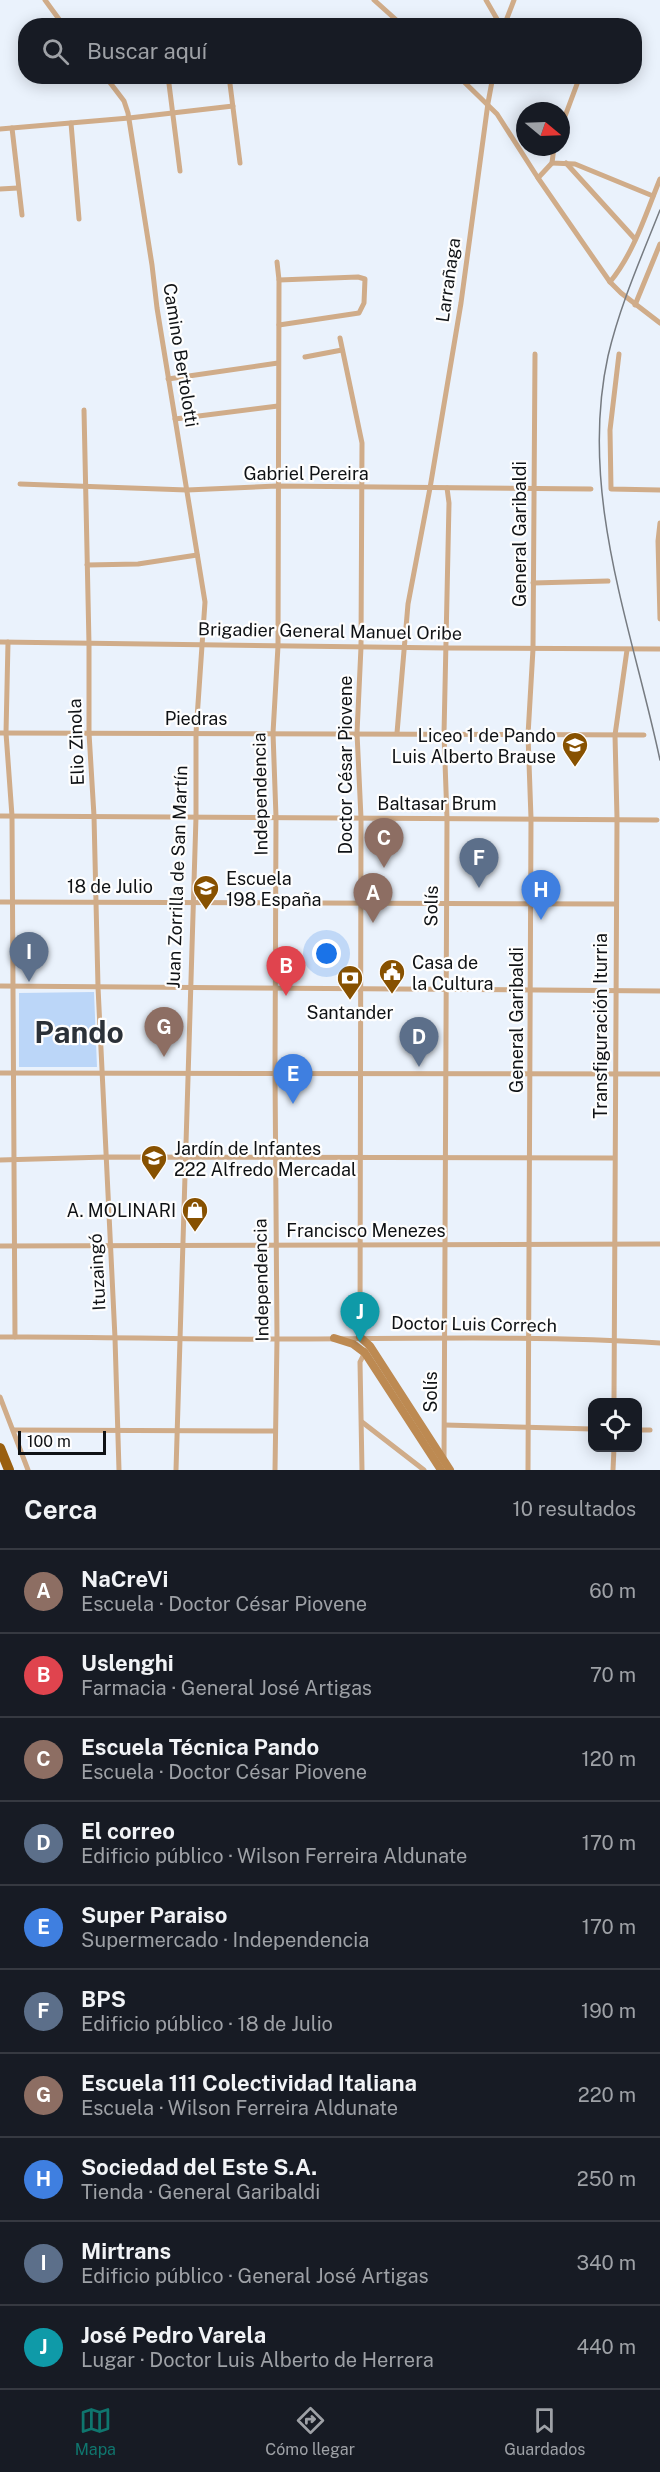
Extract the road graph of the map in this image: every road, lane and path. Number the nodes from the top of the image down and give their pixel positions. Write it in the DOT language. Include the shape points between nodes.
graph roads {
  1 [pos="45,0"];
  2 [pos="374,0"];
  3 [pos="486,0"];
  4 [pos="514,0"];
  5 [pos="58,18"];
  6 [pos="394,18"];
  7 [pos="497,18"];
  8 [pos="506,18"];
  9 [pos="111,84"];
  10 [pos="169,84"];
  11 [pos="230,84"];
  12 [pos="467,84"];
  13 [pos="492,84"];
  14 [pos="577,84"];
  15 [pos="488,103"];
  16 [pos="570,103"];
  17 [pos="233,106"];
  18 [pos="172,113"];
  19 [pos="129,118"];
  20 [pos="71,123"];
  21 [pos="12,128"];
  22 [pos="0,129"];
  23 [pos="553,156"];
  24 [pos="240,163"];
  25 [pos="552,163"];
  26 [pos="566,163"];
  27 [pos="180,171"];
  28 [pos="538,178"];
  29 [pos="660,179"];
  30 [pos="18,188"];
  31 [pos="0,189"];
  32 [pos="653,196"];
  33 [pos="22,215"];
  34 [pos="79,219"];
  35 [pos="635,239"];
  36 [pos="660,244"];
  37 [pos="277,262"];
  38 [pos="279,280"];
  39 [pos="610,282"];
  40 [pos="635,305"];
  41 [pos="660,324"];
  42 [pos="279,325"];
  43 [pos="340,338"];
  44 [pos="342,350"];
  45 [pos="535,354"];
  46 [pos="619,354"];
  47 [pos="305,357"];
  48 [pos="278,363"];
  49 [pos="168,379"];
  50 [pos="278,406"];
  51 [pos="84,410"];
  52 [pos="175,419"];
  53 [pos="20,484"];
  54 [pos="87,486"];
  55 [pos="277,486"];
  56 [pos="362,487"];
  57 [pos="430,488"];
  58 [pos="447,488"];
  59 [pos="534,489"];
  60 [pos="591,489"];
  61 [pos="187,490"];
  62 [pos="660,490"];
  63 [pos="660,524"];
  64 [pos="197,555"];
  65 [pos="87,566"];
  66 [pos="608,581"];
  67 [pos="533,583"];
  68 [pos="660,619"];
  69 [pos="0,642"];
  70 [pos="8,642"];
  71 [pos="89,644"];
  72 [pos="202,645"];
  73 [pos="278,646"];
  74 [pos="361,647"];
  75 [pos="404,647"];
  76 [pos="447,648"];
  77 [pos="533,649"];
  78 [pos="660,649"];
  79 [pos="627,650"];
  80 [pos="3,733"];
  81 [pos="88,733"];
  82 [pos="196,733"];
  83 [pos="273,733"];
  84 [pos="357,733"];
  85 [pos="397,733"];
  86 [pos="444,734"];
  87 [pos="528,735"];
  88 [pos="615,735"];
  89 [pos="644,735"];
  90 [pos="0,816"];
  91 [pos="12,816"];
  92 [pos="94,816"];
  93 [pos="196,817"];
  94 [pos="276,817"];
  95 [pos="361,818"];
  96 [pos="447,818"];
  97 [pos="531,818"];
  98 [pos="617,818"];
  99 [pos="657,820"];
  100 [pos="96,900"];
  101 [pos="192,901"];
  102 [pos="0,902"];
  103 [pos="12,902"];
  104 [pos="276,902"];
  105 [pos="360,903"];
  106 [pos="446,903"];
  107 [pos="531,903"];
  108 [pos="616,904"];
  109 [pos="0,986"];
  110 [pos="12,987"];
  111 [pos="98,987"];
  112 [pos="189,987"];
  113 [pos="275,987"];
  114 [pos="360,988"];
  115 [pos="445,988"];
  116 [pos="531,989"];
  117 [pos="615,990"];
  118 [pos="660,991"];
  119 [pos="187,1072"];
  120 [pos="275,1072"];
  121 [pos="360,1072"];
  122 [pos="0,1073"];
  123 [pos="13,1073"];
  124 [pos="103,1073"];
  125 [pos="445,1073"];
  126 [pos="531,1073"];
  127 [pos="615,1074"];
  128 [pos="660,1074"];
  129 [pos="107,1157"];
  130 [pos="185,1157"];
  131 [pos="275,1158"];
  132 [pos="361,1158"];
  133 [pos="445,1158"];
  134 [pos="530,1158"];
  135 [pos="615,1158"];
  136 [pos="0,1160"];
  137 [pos="14,1160"];
  138 [pos="361,1244"];
  139 [pos="445,1244"];
  140 [pos="529,1244"];
  141 [pos="614,1244"];
  142 [pos="660,1244"];
  143 [pos="110,1245"];
  144 [pos="183,1245"];
  145 [pos="275,1245"];
  146 [pos="0,1246"];
  147 [pos="15,1246"];
  148 [pos="0,1337"];
  149 [pos="15,1337"];
  150 [pos="360,1337"];
  151 [pos="115,1338"];
  152 [pos="182,1338"];
  153 [pos="334,1338"];
  154 [pos="277,1339"];
  155 [pos="445,1339"];
  156 [pos="529,1340"];
  157 [pos="614,1340"];
  158 [pos="660,1343"];
  159 [pos="353,1344"];
  160 [pos="367,1349"];
  161 [pos="0,1396"];
  162 [pos="614,1398"];
  163 [pos="362,1422"];
  164 [pos="445,1425"];
  165 [pos="529,1427"];
  166 [pos="588,1429"];
  167 [pos="14,1430"];
  168 [pos="642,1430"];
  169 [pos="650,1430"];
  170 [pos="118,1431"];
  171 [pos="177,1431"];
  172 [pos="275,1431"];
  173 [pos="0,1448"];
  174 [pos="614,1452"];
  175 [pos="442,1466"];
  176 [pos="9,1470"];
  177 [pos="28,1470"];
  178 [pos="119,1470"];
  179 [pos="176,1470"];
  180 [pos="275,1470"];
  181 [pos="362,1470"];
  182 [pos="424,1470"];
  183 [pos="450,1470"];
  184 [pos="528,1470"];
  185 [pos="614,1470"];
  1 -- 5 [label="street"];
  2 -- 6 [label="street"];
  3 -- 7 [label="street"];
  4 -- 8 [label="street"];
  9 -- 19 [label="street, Camino Bertolotti" via="124,101"];
  10 -- 18 [label="street"];
  11 -- 17 [label="street"];
  12 -- 15 [label="street"];
  13 -- 15 [label="street, Larrañaga"];
  14 -- 16 [label="street"];
  15 -- 28 [label="street"];
  15 -- 57 [label="street, Larrañaga" via="461,303"];
  17 -- 18 [label="street"];
  17 -- 24 [label="street"];
  18 -- 19 [label="street"];
  18 -- 27 [label="street"];
  19 -- 20 [label="street"];
  19 -- 49 [label="street, Camino Bertolotti"];
  20 -- 21 [label="street"];
  20 -- 34 [label="street"];
  21 -- 22 [label="street"];
  21 -- 30 [label="street"];
  23 -- 25 [label="street"];
  25 -- 26 [label="street"];
  25 -- 28 [label="street"];
  26 -- 32 [label="street"];
  26 -- 35 [label="street"];
  28 -- 39 [label="street"];
  29 -- 32 [label="street"];
  30 -- 31 [label="street"];
  30 -- 33 [label="street"];
  32 -- 35 [label="street"];
  35 -- 39 [label="street"];
  36 -- 40 [label="street"];
  37 -- 38 [label="street, Independencia"];
  38 -- 42 [label="street, Independencia"];
  38 -- 42 [label="street" via="358,277 365,279 366,295 359,313"];
  39 -- 40 [label="street"];
  40 -- 41 [label="street"];
  42 -- 48 [label="street, Independencia"];
  43 -- 44 [label="street, Doctor César Piovene"];
  44 -- 47 [label="street"];
  44 -- 56 [label="street, Doctor César Piovene" via="361,436"];
  45 -- 59 [label="street, General Garibaldi"];
  46 -- 62 [label="street" via="610,430 611,489"];
  48 -- 49 [label="street"];
  48 -- 50 [label="street, Independencia"];
  49 -- 52 [label="street, Camino Bertolotti"];
  50 -- 52 [label="street"];
  50 -- 55 [label="street, Independencia"];
  51 -- 54 [label="street, Elio Zinola"];
  52 -- 61 [label="street, Camino Bertolotti"];
  53 -- 54 [label="street, Gabriel Pereira"];
  54 -- 61 [label="street, Gabriel Pereira"];
  54 -- 65 [label="street, Elio Zinola"];
  55 -- 56 [label="street, Gabriel Pereira"];
  55 -- 61 [label="street, Gabriel Pereira"];
  55 -- 73 [label="street, Independencia"];
  56 -- 57 [label="street, Gabriel Pereira"];
  56 -- 74 [label="street, Doctor César Piovene"];
  57 -- 58 [label="street, Gabriel Pereira"];
  57 -- 75 [label="street, Larrañaga"];
  58 -- 59 [label="street, Gabriel Pereira"];
  58 -- 76 [label="street, Solís"];
  59 -- 60 [label="street, Gabriel Pereira"];
  59 -- 67 [label="street, General Garibaldi"];
  61 -- 64 [label="street, Camino Bertolotti"];
  63 -- 68 [label="street"];
  64 -- 65 [label="street" via="138,564"];
  64 -- 72 [label="street, Camino Bertolotti" via="205,602"];
  65 -- 71 [label="street, Elio Zinola"];
  66 -- 67 [label="street"];
  67 -- 77 [label="street, General Garibaldi"];
  69 -- 70 [label="street, Brigadier General Manuel Oribe"];
  70 -- 71 [label="street, Brigadier General Manuel Oribe"];
  70 -- 80 [label="street"];
  71 -- 72 [label="street, Brigadier General Manuel Oribe"];
  71 -- 81 [label="street, Elio Zinola"];
  72 -- 73 [label="street, Brigadier General Manuel Oribe"];
  72 -- 82 [label="street, Juan Zorrilla de San Martín"];
  73 -- 74 [label="street, Brigadier General Manuel Oribe"];
  73 -- 83 [label="street, Independencia"];
  74 -- 75 [label="street, Brigadier General Manuel Oribe"];
  74 -- 84 [label="street, Doctor César Piovene"];
  75 -- 76 [label="street, Brigadier General Manuel Oribe"];
  75 -- 85 [label="street, Larrañaga"];
  76 -- 77 [label="street, Brigadier General Manuel Oribe"];
  76 -- 86 [label="street, Solís"];
  77 -- 79 [label="street, Brigadier General Manuel Oribe"];
  77 -- 87 [label="street, General Garibaldi"];
  78 -- 79 [label="street, Brigadier General Manuel Oribe"];
  79 -- 88 [label="street, Transfiguración Iturria"];
  80 -- 81 [label="street, Piedras"];
  80 -- 91 [label="street"];
  81 -- 82 [label="street, Piedras"];
  81 -- 92 [label="street, Elio Zinola"];
  82 -- 83 [label="street, Piedras"];
  82 -- 93 [label="street, Juan Zorrilla de San Martín"];
  83 -- 84 [label="street, Piedras"];
  83 -- 94 [label="street, Independencia"];
  84 -- 85 [label="street, Piedras"];
  84 -- 95 [label="street, Doctor César Piovene"];
  85 -- 86 [label="street, Piedras"];
  86 -- 87 [label="street, Piedras"];
  86 -- 96 [label="street, Solís"];
  87 -- 88 [label="street, Piedras"];
  87 -- 97 [label="street, General Garibaldi"];
  88 -- 89 [label="street, Piedras"];
  88 -- 98 [label="street, Transfiguración Iturria"];
  90 -- 91 [label="street, Baltasar Brum"];
  91 -- 92 [label="street, Baltasar Brum"];
  91 -- 103 [label="street"];
  92 -- 93 [label="street, Baltasar Brum"];
  92 -- 100 [label="street, Elio Zinola"];
  93 -- 94 [label="street, Baltasar Brum"];
  93 -- 101 [label="street, Juan Zorrilla de San Martín"];
  94 -- 95 [label="street, Baltasar Brum"];
  94 -- 104 [label="street, Independencia"];
  95 -- 96 [label="street, Baltasar Brum"];
  95 -- 105 [label="street, Doctor César Piovene"];
  96 -- 97 [label="street, Baltasar Brum"];
  96 -- 106 [label="street, Solís"];
  97 -- 98 [label="street, Baltasar Brum"];
  97 -- 107 [label="street, General Garibaldi"];
  98 -- 99 [label="street, Baltasar Brum"];
  98 -- 108 [label="street, Transfiguración Iturria"];
  100 -- 101 [label="street, 18 de Julio"];
  100 -- 103 [label="street, 18 de Julio"];
  100 -- 111 [label="street, Elio Zinola"];
  101 -- 104 [label="street, 18 de Julio"];
  101 -- 112 [label="street, Juan Zorrilla de San Martín"];
  102 -- 103 [label="street, 18 de Julio"];
  103 -- 110 [label="street"];
  104 -- 105 [label="street, 18 de Julio"];
  104 -- 113 [label="street, Independencia"];
  105 -- 106 [label="street, 18 de Julio"];
  105 -- 114 [label="street, Doctor César Piovene"];
  106 -- 107 [label="street, 18 de Julio"];
  106 -- 115 [label="street, Solís"];
  107 -- 108 [label="street, 18 de Julio"];
  107 -- 116 [label="street, General Garibaldi"];
  108 -- 117 [label="street, Transfiguración Iturria"];
  109 -- 110 [label="street"];
  110 -- 111 [label="street"];
  110 -- 123 [label="street"];
  111 -- 112 [label="street"];
  111 -- 124 [label="street, Elio Zinola"];
  112 -- 113 [label="street"];
  112 -- 119 [label="street, Juan Zorrilla de San Martín"];
  113 -- 114 [label="street"];
  113 -- 120 [label="street, Independencia"];
  114 -- 115 [label="street"];
  114 -- 121 [label="street, Doctor César Piovene"];
  115 -- 116 [label="street"];
  115 -- 125 [label="street, Solís"];
  116 -- 117 [label="street"];
  116 -- 126 [label="street, General Garibaldi"];
  117 -- 118 [label="street"];
  117 -- 127 [label="street, Transfiguración Iturria"];
  119 -- 120 [label="street"];
  119 -- 124 [label="street"];
  119 -- 130 [label="street, Juan Zorrilla de San Martín"];
  120 -- 121 [label="street"];
  120 -- 131 [label="street, Independencia"];
  121 -- 125 [label="street"];
  121 -- 132 [label="street, Doctor César Piovene"];
  122 -- 123 [label="street"];
  123 -- 124 [label="street"];
  123 -- 137 [label="street"];
  124 -- 129 [label="street, Ituzaingó"];
  125 -- 126 [label="street"];
  125 -- 133 [label="street, Solís"];
  126 -- 127 [label="street"];
  126 -- 134 [label="street, General Garibaldi"];
  127 -- 128 [label="street"];
  127 -- 135 [label="street, Transfiguración Iturria"];
  129 -- 130 [label="street"];
  129 -- 137 [label="street"];
  129 -- 143 [label="street, Ituzaingó"];
  130 -- 131 [label="street"];
  130 -- 144 [label="street, Juan Zorrilla de San Martín"];
  131 -- 132 [label="street"];
  131 -- 145 [label="street, Independencia"];
  132 -- 133 [label="street"];
  132 -- 138 [label="street, Doctor César Piovene"];
  133 -- 134 [label="street"];
  133 -- 139 [label="street, Solís"];
  134 -- 135 [label="street"];
  134 -- 140 [label="street, General Garibaldi"];
  135 -- 141 [label="street, Transfiguración Iturria"];
  136 -- 137 [label="street"];
  137 -- 147 [label="street"];
  138 -- 139 [label="street, Francisco Menezes"];
  138 -- 145 [label="street, Francisco Menezes"];
  138 -- 150 [label="street, Doctor César Piovene"];
  139 -- 140 [label="street, Francisco Menezes"];
  139 -- 155 [label="street, Solís"];
  140 -- 141 [label="street, Francisco Menezes"];
  140 -- 156 [label="street, General Garibaldi"];
  141 -- 142 [label="street, Francisco Menezes"];
  141 -- 157 [label="street, Transfiguración Iturria"];
  143 -- 144 [label="street, Francisco Menezes"];
  143 -- 147 [label="street, Francisco Menezes"];
  143 -- 151 [label="street, Ituzaingó"];
  144 -- 145 [label="street, Francisco Menezes"];
  144 -- 152 [label="street, Juan Zorrilla de San Martín"];
  145 -- 154 [label="street, Independencia"];
  146 -- 147 [label="street, Francisco Menezes"];
  147 -- 149 [label="street"];
  148 -- 149 [label="street, Doctor Luis Correch"];
  149 -- 151 [label="street, Doctor Luis Correch"];
  150 -- 153 [label="street, Doctor Luis Correch"];
  150 -- 155 [label="street, Doctor Luis Correch"];
  150 -- 159 [label="street"];
  150 -- 160 [label="street"];
  151 -- 152 [label="street, Doctor Luis Correch"];
  151 -- 170 [label="street, Ituzaingó"];
  152 -- 154 [label="street, Doctor Luis Correch"];
  152 -- 171 [label="street, Juan Zorrilla de San Martín"];
  153 -- 154 [label="street, Doctor Luis Correch"];
  153 -- 159 [label="street"];
  154 -- 172 [label="street, Independencia"];
  155 -- 156 [label="street, Doctor Luis Correch"];
  155 -- 164 [label="street, Solís"];
  156 -- 157 [label="street, Doctor Luis Correch"];
  156 -- 165 [label="street, General Garibaldi"];
  157 -- 158 [label="street, Doctor Luis Correch"];
  157 -- 162 [label="street, Transfiguración Iturria"];
  159 -- 160 [label="street"];
  160 -- 163 [label="street" via="360,1362"];
  160 -- 175 [label="street"];
  161 -- 167 [label="street"];
  163 -- 181 [label="street"];
  163 -- 182 [label="street"];
  164 -- 165 [label="street"];
  164 -- 175 [label="street, Solís"];
  165 -- 166 [label="street"];
  165 -- 184 [label="street, General Garibaldi"];
  167 -- 170 [label="street"];
  167 -- 177 [label="street"];
  168 -- 169 [label="street"];
  170 -- 171 [label="street"];
  170 -- 178 [label="street, Ituzaingó"];
  171 -- 172 [label="street"];
  171 -- 179 [label="street, Juan Zorrilla de San Martín"];
  172 -- 180 [label="street, Independencia"];
  173 -- 176 [label="highway"];
  174 -- 185 [label="street"];
  175 -- 183 [label="street"];
}
